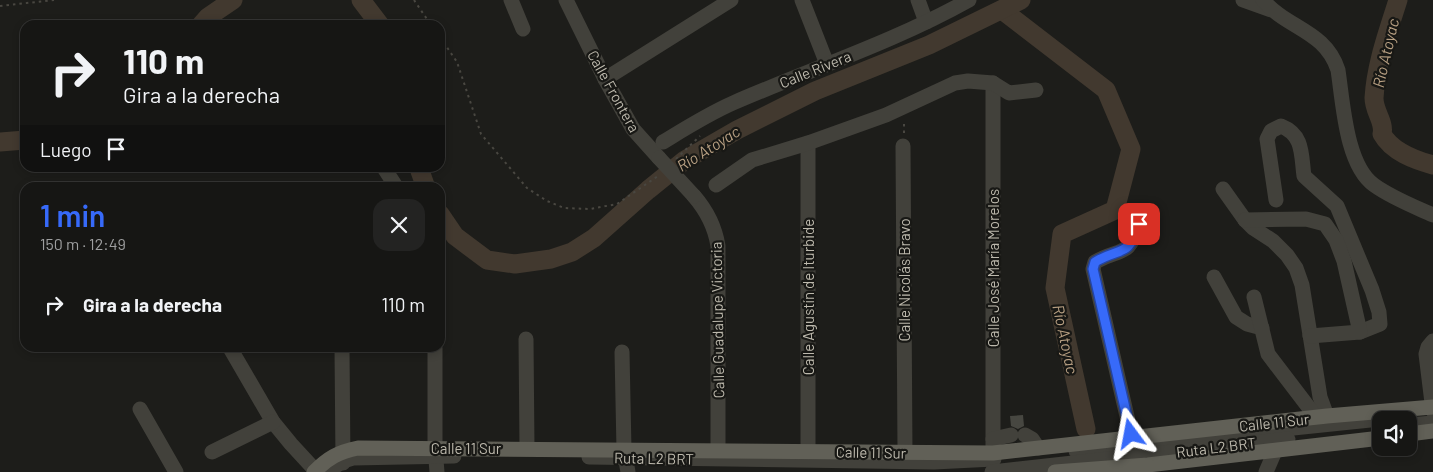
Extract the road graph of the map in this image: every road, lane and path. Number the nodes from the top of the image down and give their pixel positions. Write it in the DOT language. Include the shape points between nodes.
graph roads {
  1 [pos="54,0"];
  2 [pos="414,0"];
  3 [pos="510,0"];
  4 [pos="566,0"];
  5 [pos="802,0"];
  6 [pos="918,0"];
  7 [pos="969,0"];
  8 [pos="1243,0"];
  9 [pos="724,2"];
  10 [pos="1267,5"];
  11 [pos="0,6"];
  12 [pos="428,20"];
  13 [pos="926,22"];
  14 [pos="523,29"];
  15 [pos="827,64"];
  16 [pos="605,79"];
  17 [pos="993,83"];
  18 [pos="1036,90"];
  19 [pos="905,107"];
  20 [pos="663,142"];
  21 [pos="808,143"];
  22 [pos="903,146"];
  23 [pos="716,185"];
  24 [pos="1222,189"];
  25 [pos="694,196"];
  26 [pos="1276,200"];
  27 [pos="1433,215"];
  28 [pos="1245,220"];
  29 [pos="1139,224"];
  30 [pos="1214,277"];
  31 [pos="1254,296"];
  32 [pos="1262,328"];
  33 [pos="1360,332"];
  34 [pos="1310,336"];
  35 [pos="526,339"];
  36 [pos="1433,341"];
  37 [pos="232,352"];
  38 [pos="342,352"];
  39 [pos="436,352"];
  40 [pos="622,352"];
  41 [pos="1300,396"];
  42 [pos="1320,397"];
  43 [pos="140,409"];
  44 [pos="1433,410"];
  45 [pos="1322,417"];
  46 [pos="273,422"];
  47 [pos="1433,423"];
  48 [pos="1417,424"];
  49 [pos="1372,429"];
  50 [pos="1433,431"];
  51 [pos="1417,433"];
  52 [pos="1132,438"];
  53 [pos="1372,439"];
  54 [pos="993,446"];
  55 [pos="527,448"];
  56 [pos="1038,448"];
  57 [pos="718,450"];
  58 [pos="808,451"];
  59 [pos="1275,451"];
  60 [pos="212,452"];
  61 [pos="435,452"];
  62 [pos="905,452"];
  63 [pos="626,460"];
  64 [pos="343,461"];
  65 [pos="934,462"];
  66 [pos="1148,469"];
  67 [pos="319,471"];
  68 [pos="176,472"];
  69 [pos="437,472"];
  70 [pos="992,472"];
  71 [pos="1055,472"];
  72 [pos="1266,472"];
  1 -- 11 [label="path"];
  2 -- 12 [label="path"];
  3 -- 14 [label="street"];
  4 -- 16 [label="street, Calle Frontera"];
  5 -- 15 [label="street"];
  6 -- 13 [label="street"];
  7 -- 13 [label="street, Calle Rivera"];
  8 -- 10 [label="street"];
  9 -- 16 [label="street"];
  10 -- 27 [label="street" via="1315,37 1334,57 1351,151 1357,167 1372,184"];
  13 -- 15 [label="street, Calle Rivera"];
  15 -- 20 [label="street, Calle Rivera" via="732,103"];
  16 -- 25 [label="street, Calle Frontera, bridge" via="634,129"];
  17 -- 18 [label="street" via="1009,93"];
  17 -- 19 [label="street" via="955,83"];
  17 -- 54 [label="street, Calle José María Morelos"];
  19 -- 21 [label="street"];
  19 -- 22 [label="path"];
  21 -- 23 [label="street" via="752,160"];
  21 -- 58 [label="street, Calle Agustín de Iturbide"];
  22 -- 62 [label="street, Calle Nicolás Bravo"];
  24 -- 28 [label="street"];
  25 -- 57 [label="street, Calle Guadalupe Victoria" via="710,218 718,246"];
  26 -- 33 [label="street" via="1267,139 1271,130 1281,126 1289,129 1300,141 1304,176 1336,206 1372,290 1380,324"];
  28 -- 33 [label="street" via="1306,219 1325,224 1344,261"];
  28 -- 34 [label="street" via="1280,248 1296,268"];
  29 -- 52 [label="street" via="1127,249 1095,262 1093,269"];
  30 -- 32 [label="street" via="1236,316 1247,324"];
  31 -- 32 [label="street"];
  32 -- 41 [label="street" via="1268,354"];
  33 -- 34 [label="street"];
  34 -- 42 [label="street"];
  35 -- 55 [label="street"];
  36 -- 44 [label="street" via="1426,354"];
  37 -- 46 [label="street"];
  38 -- 64 [label="street"];
  39 -- 61 [label="street"];
  40 -- 63 [label="street"];
  41 -- 42 [label="street"];
  41 -- 45 [label="street"];
  42 -- 45 [label="street"];
  43 -- 68 [label="street"];
  44 -- 45 [label="main road, Calle 11 Sur"];
  44 -- 65 [label="street, Ruta L2 BRT" via="1005,459"];
  45 -- 52 [label="main road, Calle 11 Sur"];
  46 -- 60 [label="street"];
  46 -- 67 [label="street"];
  47 -- 48 [label="street"];
  49 -- 70 [label="street, Ruta L2 BRT"];
  50 -- 51 [label="main road"];
  52 -- 56 [label="main road, Calle 11 Sur"];
  53 -- 59 [label="main road, Calle 11 Sur"];
  54 -- 56 [label="main road, Calle 11 Sur"];
  54 -- 56 [label="street" via="1018,435 1032,439"];
  54 -- 65 [label="main road, Calle 11 Sur"];
  55 -- 61 [label="main road, Calle 11 Sur"];
  55 -- 63 [label="main road, Calle 11 Sur"];
  57 -- 58 [label="main road, Calle 11 Sur"];
  57 -- 63 [label="main road, Calle 11 Sur"];
  58 -- 62 [label="main road, Calle 11 Sur"];
  59 -- 66 [label="main road, Calle 11 Sur"];
  59 -- 72 [label="street"];
  61 -- 63 [label="street, Ruta L2 BRT"];
  61 -- 64 [label="main road, Calle 11 Sur" via="358,448"];
  61 -- 69 [label="street"];
  62 -- 65 [label="main road, Calle 11 Sur"];
  63 -- 65 [label="street, Ruta L2 BRT"];
  64 -- 67 [label="main road, Calle 11 Sur" via="329,458"];
  66 -- 71 [label="main road, Calle 11 Sur"];
}
